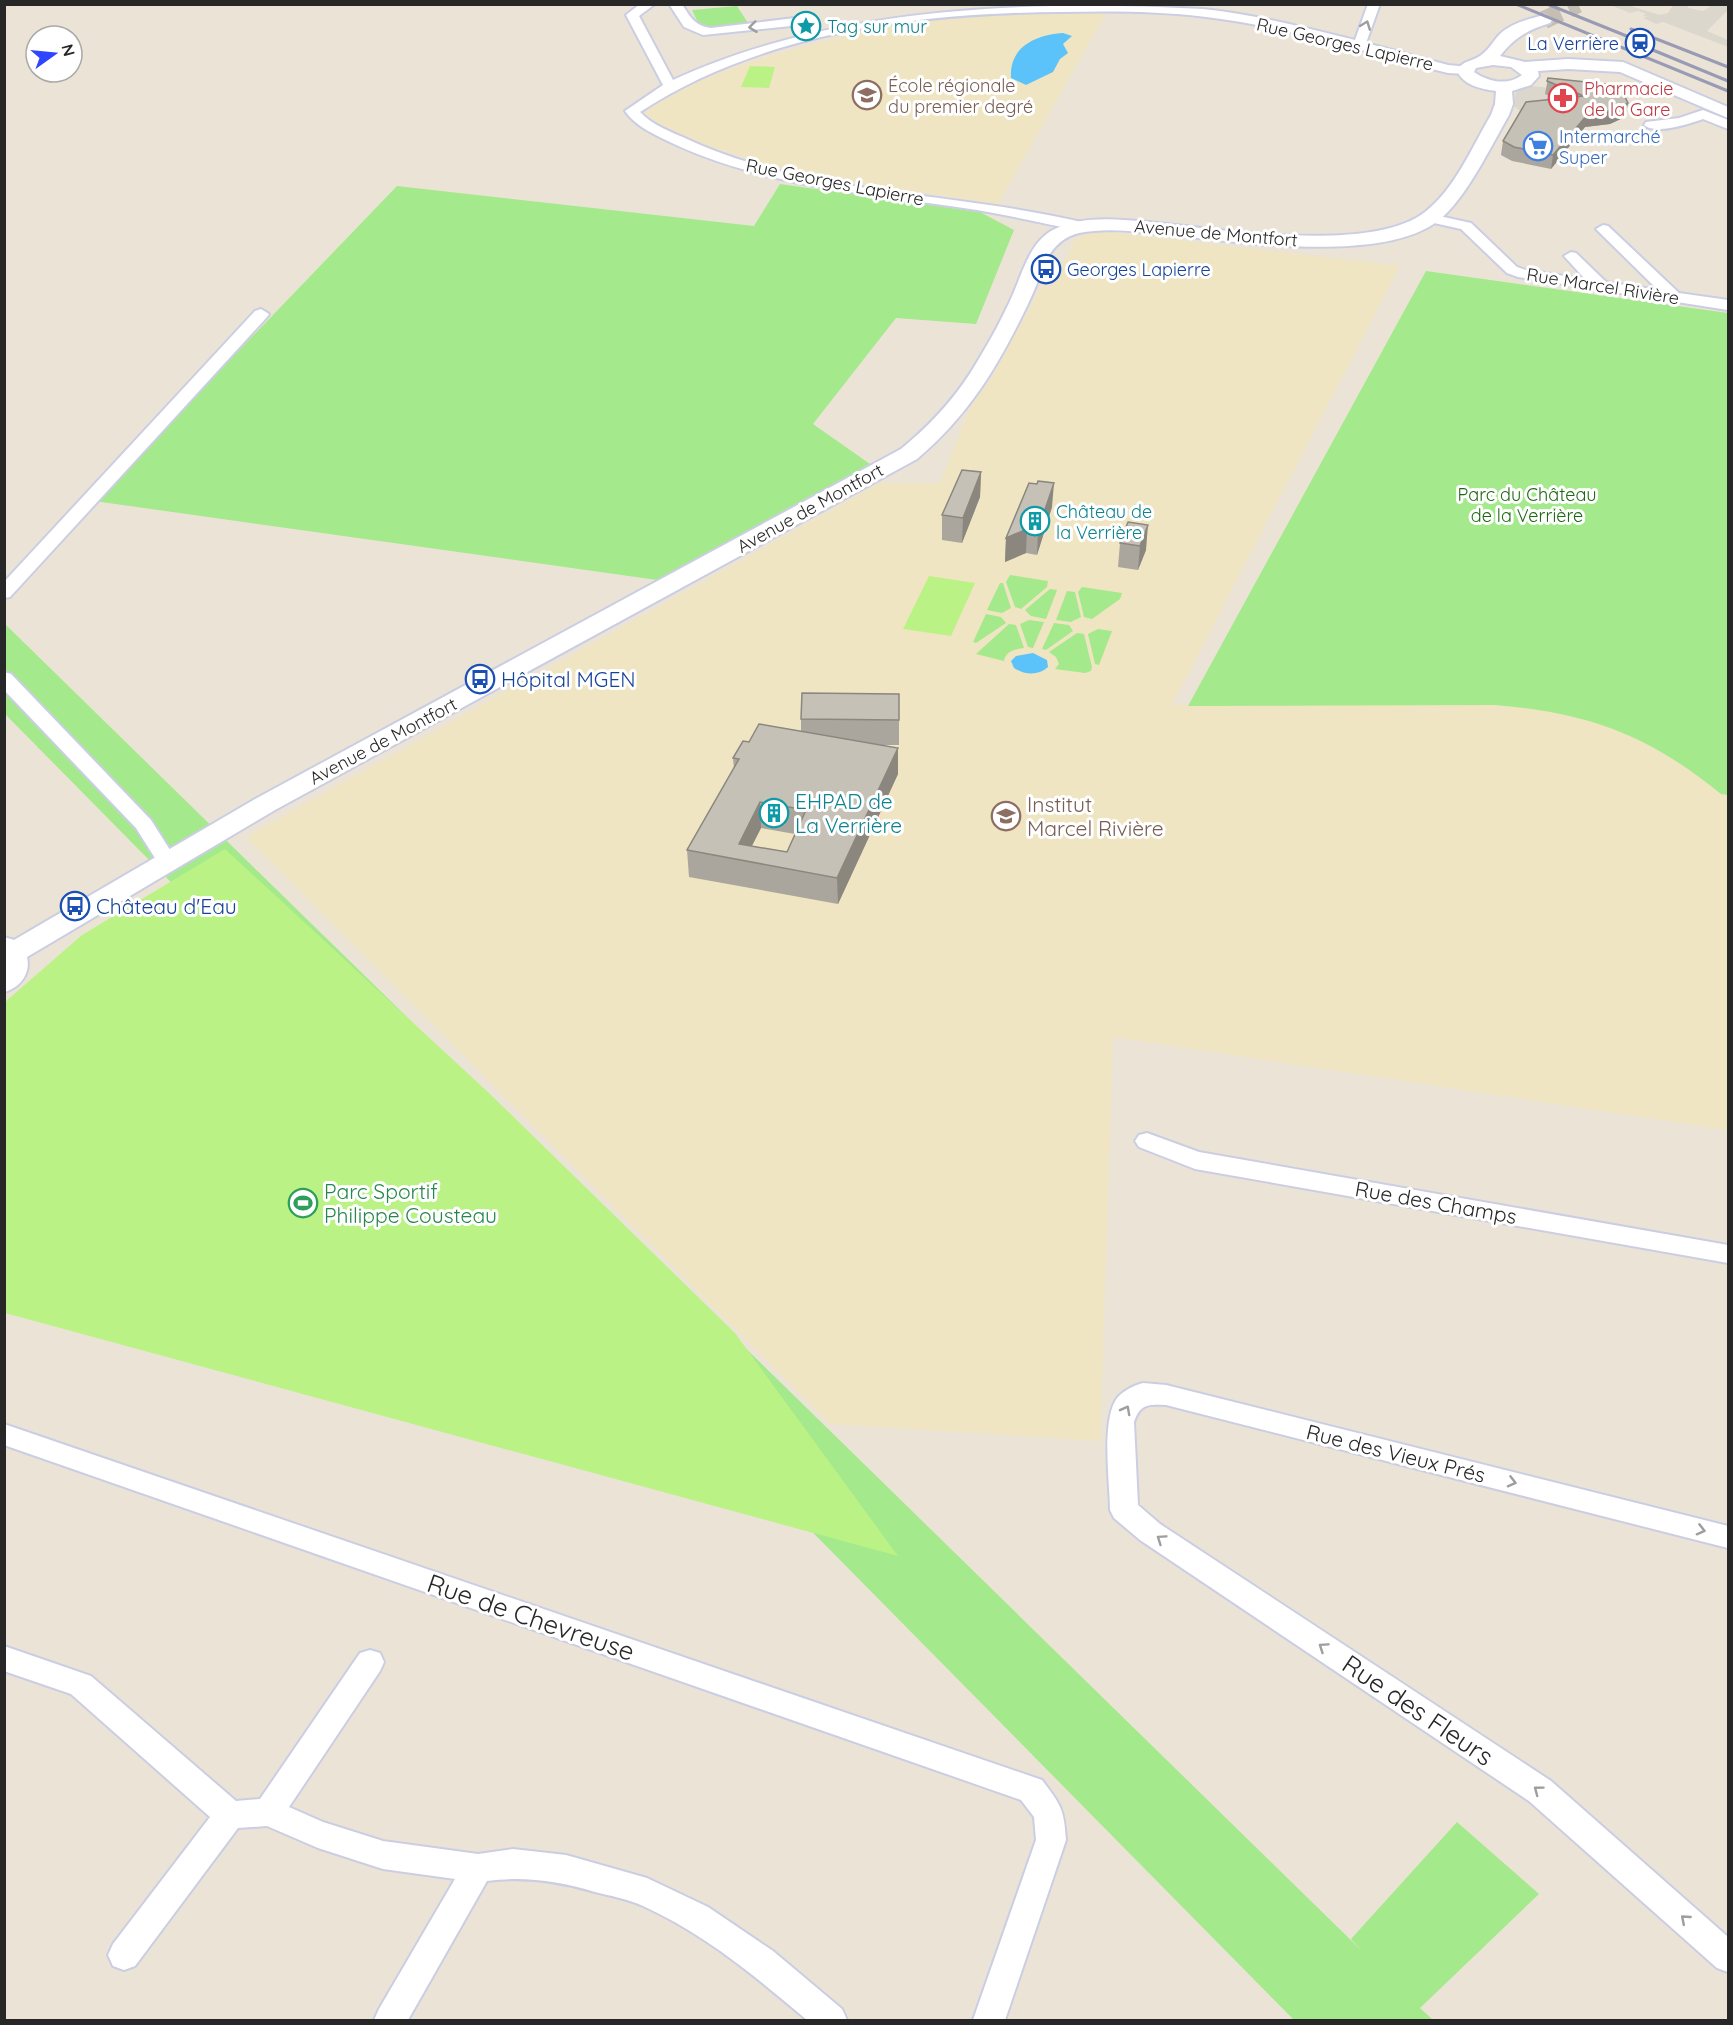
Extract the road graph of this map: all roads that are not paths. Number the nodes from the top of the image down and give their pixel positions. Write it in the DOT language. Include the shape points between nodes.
graph roads {
  1 [pos="649,4"];
  2 [pos="675,4"];
  3 [pos="798,4"];
  4 [pos="1374,4"];
  5 [pos="1004,6"];
  6 [pos="1140,7"];
  7 [pos="1201,9"];
  8 [pos="811,20"];
  9 [pos="820,34"];
  10 [pos="1359,46"];
  11 [pos="1485,60"];
  12 [pos="1507,62"];
  13 [pos="1524,67"];
  14 [pos="1465,70"];
  15 [pos="670,86"];
  16 [pos="1504,86"];
  17 [pos="1720,115"];
  18 [pos="1651,125"];
  19 [pos="1009,214"];
  20 [pos="1430,218"];
  21 [pos="1084,227"];
  22 [pos="1603,229"];
  23 [pos="1050,241"];
  24 [pos="1571,256"];
  25 [pos="1703,283"];
  26 [pos="1601,286"];
  27 [pos="1674,297"];
  28 [pos="1728,305"];
  29 [pos="261,314"];
  30 [pos="4,593"];
  31 [pos="4,678"];
  32 [pos="167,861"];
  33 [pos="9,950"];
  34 [pos="4,983"];
  35 [pos="1147,1141"];
  36 [pos="1728,1254"];
  37 [pos="4,1434"];
  38 [pos="1123,1467"];
  39 [pos="1728,1537"];
  40 [pos="4,1658"];
  41 [pos="370,1662"];
  42 [pos="268,1812"];
  43 [pos="230,1815"];
  44 [pos="478,1868"];
  45 [pos="124,1955"];
  46 [pos="1728,1957"];
  47 [pos="390,2020"];
  48 [pos="831,2020"];
  49 [pos="989,2020"];
  1 -- 15 [label="street" via="632,15"];
  8 -- 2 [label="street, one-way" via="696,31"];
  3 -- 8 [label="street"];
  10 -- 4 [label="street, one-way"];
  5 -- 6 [label="street, Rue Georges Lapierre"];
  5 -- 9 [label="street, Rue Georges Lapierre" via="919,15"];
  6 -- 7 [label="street, Rue Georges Lapierre"];
  7 -- 10 [label="street, Rue Georges Lapierre" via="1254,17"];
  8 -- 9 [label="street"];
  9 -- 15 [label="street, Rue Georges Lapierre" via="759,51"];
  10 -- 14 [label="street, Rue Georges Lapierre"];
  11 -- 12 [label="street"];
  11 -- 12 [label="street" via="1511,34 1544,20 1513,41 1506,53"];
  11 -- 14 [label="street"];
  12 -- 13 [label="street"];
  13 -- 16 [label="street" via="1530,72 1528,80"];
  13 -- 17 [label="street" via="1568,63 1615,65"];
  14 -- 16 [label="street" via="1477,81"];
  15 -- 19 [label="street, Rue Georges Lapierre" via="632,111 637,120 684,144 747,166 810,181"];
  16 -- 20 [label="street, Avenue de Montfort" via="1500,115 1446,201"];
  17 -- 18 [label="street"];
  19 -- 21 [label="street, Rue Georges Lapierre"];
  19 -- 23 [label="street, Rue Georges Lapierre"];
  20 -- 21 [label="street, Avenue de Montfort" via="1395,233 1334,241 1133,225"];
  20 -- 26 [label="street, Rue Marcel Rivière" via="1466,226 1512,270"];
  21 -- 23 [label="street, Avenue de Montfort"];
  22 -- 27 [label="street"];
  23 -- 32 [label="street, Avenue de Montfort" via="1018,305 959,405 909,454"];
  24 -- 26 [label="street"];
  25 -- 28 [label="street"];
  26 -- 27 [label="street, Rue Marcel Rivière"];
  27 -- 28 [label="street, Rue Marcel Rivière"];
  29 -- 30 [label="street"];
  31 -- 32 [label="street" via="144,825"];
  32 -- 33 [label="street, Avenue de Montfort" via="64,925"];
  33 -- 34 [label="street" via="16,963"];
  35 -- 36 [label="street, Rue des Champs" via="1195,1160"];
  37 -- 49 [label="street, Rue de Chevreuse" via="1031,1790 1049,1813 1051,1840"];
  38 -- 39 [label="street, Rue des Vieux Prés, one-way" via="1121,1422 1127,1404 1143,1393 1166,1395"];
  46 -- 38 [label="street, Rue des Fleurs, one-way" via="1540,1791 1150,1532 1124,1510"];
  40 -- 43 [label="street" via="81,1685"];
  41 -- 42 [label="street"];
  42 -- 43 [label="street"];
  42 -- 44 [label="street" via="318,1834 383,1855"];
  43 -- 45 [label="street"];
  44 -- 47 [label="street"];
  44 -- 48 [label="street" via="513,1863 566,1869 646,1892 697,1917 744,1949"];
}
